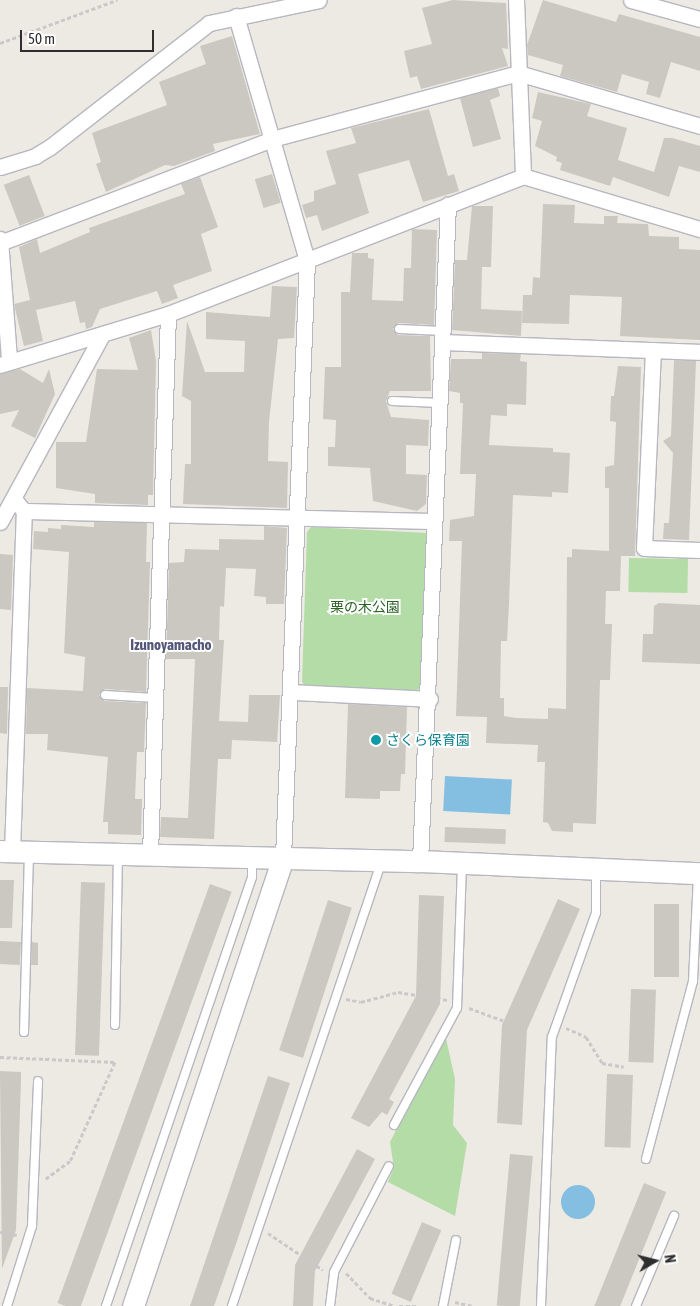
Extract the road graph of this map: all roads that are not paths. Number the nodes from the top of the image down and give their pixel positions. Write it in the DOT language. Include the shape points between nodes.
graph roads {
  1 [pos="319,0"];
  2 [pos="516,0"];
  3 [pos="631,0"];
  4 [pos="236,16"];
  5 [pos="700,19"];
  6 [pos="518,73"];
  7 [pos="700,126"];
  8 [pos="272,138"];
  9 [pos="0,166"];
  10 [pos="522,176"];
  11 [pos="448,205"];
  12 [pos="700,229"];
  13 [pos="0,239"];
  14 [pos="0,243"];
  15 [pos="307,260"];
  16 [pos="168,314"];
  17 [pos="400,329"];
  18 [pos="102,335"];
  19 [pos="443,336"];
  20 [pos="653,350"];
  21 [pos="700,352"];
  22 [pos="4,363"];
  23 [pos="392,401"];
  24 [pos="440,403"];
  25 [pos="14,499"];
  26 [pos="24,511"];
  27 [pos="162,512"];
  28 [pos="297,517"];
  29 [pos="434,521"];
  30 [pos="0,522"];
  31 [pos="700,550"];
  32 [pos="292,692"];
  33 [pos="105,695"];
  34 [pos="155,698"];
  35 [pos="430,699"];
  36 [pos="14,851"];
  37 [pos="118,852"];
  38 [pos="150,854"];
  39 [pos="252,857"];
  40 [pos="283,858"];
  41 [pos="382,861"];
  42 [pos="420,862"];
  43 [pos="462,863"];
  44 [pos="596,868"];
  45 [pos="699,873"];
  46 [pos="115,1025"];
  47 [pos="24,1032"];
  48 [pos="38,1081"];
  49 [pos="394,1125"];
  50 [pos="646,1159"];
  51 [pos="389,1166"];
  52 [pos="674,1216"];
  53 [pos="456,1240"];
  54 [pos="7,1306"];
  55 [pos="106,1306"];
  56 [pos="133,1306"];
  57 [pos="232,1306"];
  58 [pos="330,1306"];
  59 [pos="443,1306"];
  60 [pos="541,1306"];
  61 [pos="636,1306"];
  1 -- 4 [label="street"];
  2 -- 6 [label="street"];
  3 -- 5 [label="street"];
  4 -- 8 [label="street"];
  4 -- 9 [label="street" via="202,26 50,147"];
  6 -- 7 [label="street"];
  6 -- 8 [label="street"];
  6 -- 10 [label="street"];
  8 -- 14 [label="street"];
  8 -- 15 [label="street"];
  10 -- 11 [label="street"];
  10 -- 12 [label="street"];
  11 -- 15 [label="street"];
  11 -- 19 [label="street"];
  13 -- 14 [label="street"];
  14 -- 22 [label="street"];
  15 -- 16 [label="street"];
  15 -- 28 [label="street"];
  16 -- 18 [label="street"];
  16 -- 27 [label="street"];
  17 -- 19 [label="lane"];
  18 -- 22 [label="street"];
  18 -- 25 [label="street"];
  19 -- 20 [label="street"];
  19 -- 24 [label="street"];
  20 -- 21 [label="street"];
  20 -- 31 [label="street" via="644,548"];
  23 -- 24 [label="lane"];
  24 -- 29 [label="street"];
  25 -- 26 [label="street"];
  25 -- 30 [label="street"];
  26 -- 27 [label="street"];
  26 -- 36 [label="street"];
  27 -- 28 [label="street"];
  27 -- 34 [label="street"];
  28 -- 29 [label="street"];
  28 -- 32 [label="street"];
  29 -- 35 [label="street"];
  32 -- 35 [label="street"];
  32 -- 40 [label="street"];
  33 -- 34 [label="lane"];
  34 -- 38 [label="street"];
  35 -- 42 [label="street"];
  36 -- 37 [label="street"];
  36 -- 47 [label="lane"];
  37 -- 38 [label="street"];
  37 -- 46 [label="lane"];
  38 -- 39 [label="street"];
  39 -- 40 [label="street"];
  39 -- 55 [label="lane" via="252,877"];
  40 -- 41 [label="street"];
  40 -- 56 [label="street"];
  41 -- 42 [label="street"];
  41 -- 57 [label="lane"];
  42 -- 43 [label="street"];
  43 -- 44 [label="street"];
  43 -- 49 [label="lane" via="457,1003"];
  44 -- 45 [label="street"];
  44 -- 60 [label="lane" via="596,913 552,1037"];
  45 -- 50 [label="lane" via="693,981"];
  48 -- 54 [label="lane" via="32,1226"];
  51 -- 58 [label="lane" via="334,1272"];
  52 -- 61 [label="lane"];
  53 -- 59 [label="lane"];
}
